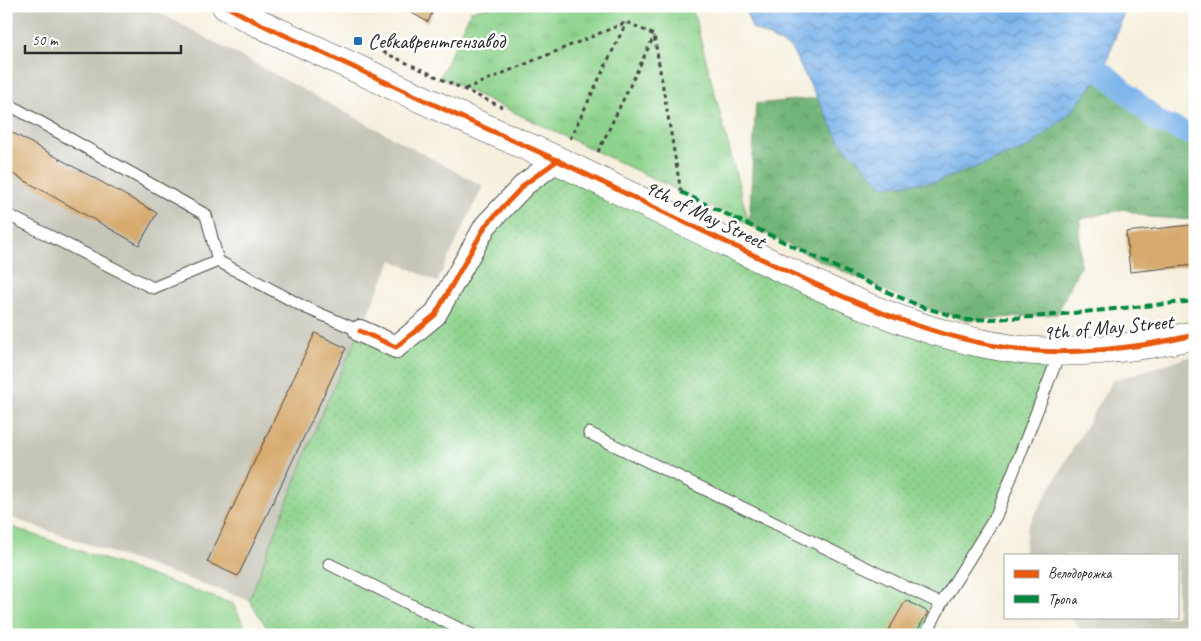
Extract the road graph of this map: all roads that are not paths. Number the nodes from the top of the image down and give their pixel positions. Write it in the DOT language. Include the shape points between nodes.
graph roads {
  1 [pos="226,6"];
  2 [pos="6,103"];
  3 [pos="564,150"];
  4 [pos="6,214"];
  5 [pos="218,260"];
  6 [pos="360,331"];
  7 [pos="1195,335"];
  8 [pos="1060,352"];
  9 [pos="590,433"];
  10 [pos="329,564"];
  11 [pos="941,604"];
  12 [pos="472,635"];
  13 [pos="926,635"];
  1 -- 3 [label="street, 9th of May Street" via="452,113"];
  2 -- 5 [label="lane" via="206,215"];
  3 -- 6 [label="street" via="525,184 486,225 436,315 396,347"];
  3 -- 8 [label="street, 9th of May Street" via="790,273 850,300 960,338 1008,348"];
  4 -- 5 [label="lane" via="153,288"];
  5 -- 6 [label="lane" via="304,307"];
  7 -- 8 [label="street, 9th of May Street" via="1141,345"];
  8 -- 11 [label="lane" via="996,516"];
  9 -- 11 [label="lane"];
  10 -- 12 [label="lane"];
  11 -- 13 [label="lane"];
}
